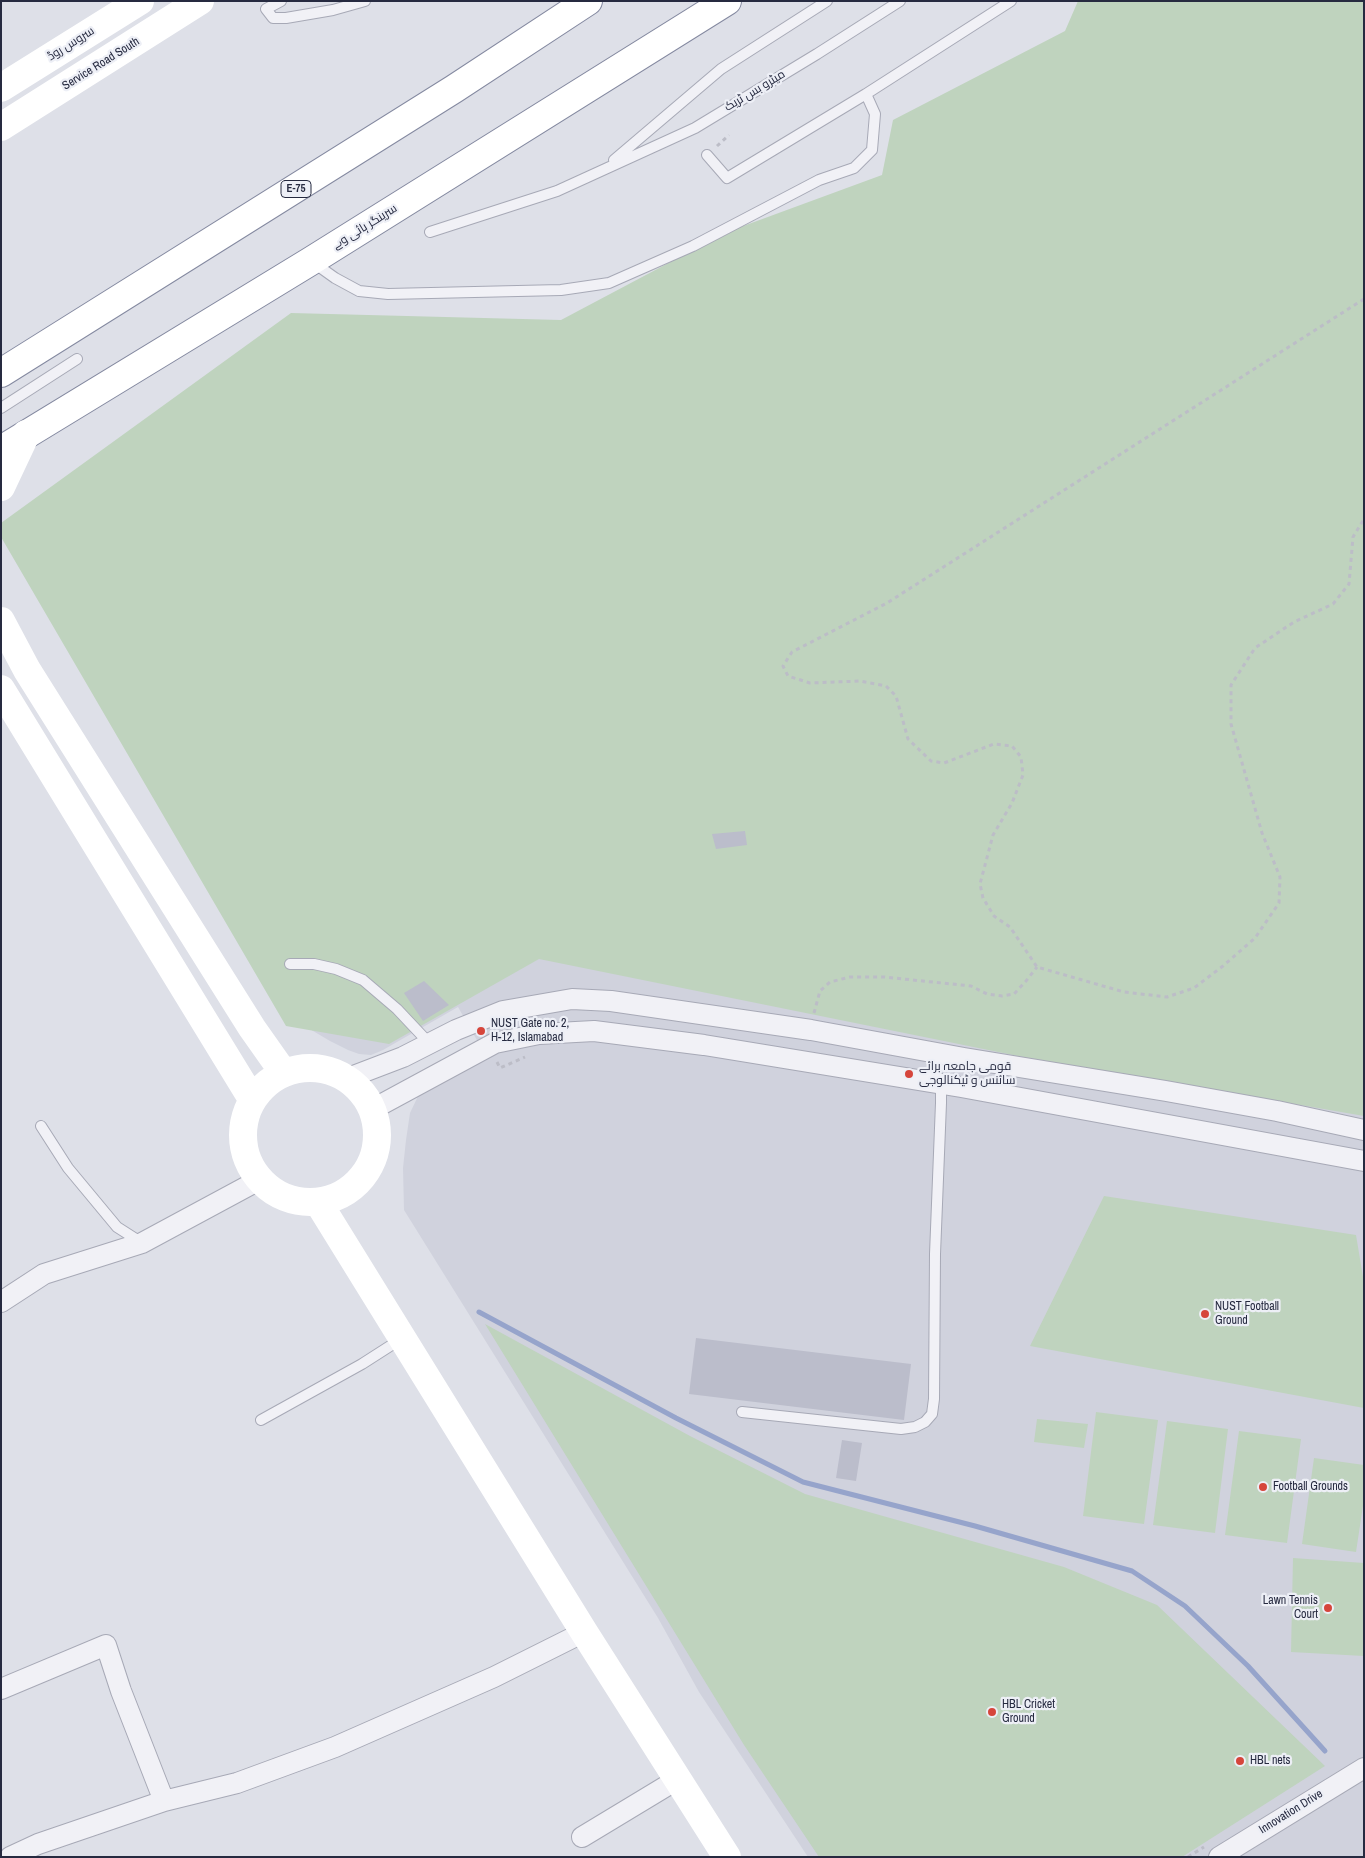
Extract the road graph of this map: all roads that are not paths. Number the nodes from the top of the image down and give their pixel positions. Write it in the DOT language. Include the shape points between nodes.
graph roads {
  1 [pos="140,1"];
  2 [pos="200,1"];
  3 [pos="282,1"];
  4 [pos="365,1"];
  5 [pos="588,1"];
  6 [pos="727,1"];
  7 [pos="827,1"];
  8 [pos="900,1"];
  9 [pos="1012,1"];
  10 [pos="1,88"];
  11 [pos="866,94"];
  12 [pos="1,127"];
  13 [pos="707,155"];
  14 [pos="604,169"];
  15 [pos="430,232"];
  16 [pos="311,261"];
  17 [pos="77,359"];
  18 [pos="1,373"];
  19 [pos="1,408"];
  20 [pos="26,434"];
  21 [pos="1,450"];
  22 [pos="1,487"];
  23 [pos="1,621"];
  24 [pos="1,689"];
  25 [pos="290,964"];
  26 [pos="429,1043"];
  27 [pos="964,1058"];
  28 [pos="283,1072"];
  29 [pos="348,1078"];
  30 [pos="941,1084"];
  31 [pos="961,1087"];
  32 [pos="252,1099"];
  33 [pos="373,1109"];
  34 [pos="41,1126"];
  35 [pos="1364,1130"];
  36 [pos="1364,1161"];
  37 [pos="259,1180"];
  38 [pos="318,1202"];
  39 [pos="142,1243"];
  40 [pos="1,1302"];
  41 [pos="402,1338"];
  42 [pos="742,1412"];
  43 [pos="261,1420"];
  44 [pos="584,1632"];
  45 [pos="1,1689"];
  46 [pos="1364,1768"];
  47 [pos="678,1779"];
  48 [pos="164,1801"];
  49 [pos="582,1837"];
  50 [pos="10,1857"];
  51 [pos="727,1857"];
  52 [pos="1219,1857"];
  1 -- 10 [label="main road, سروس روڈ"];
  2 -- 12 [label="main road, Service Road South"];
  3 -- 4 [label="lane" via="266,9 273,18 333,10"];
  5 -- 18 [label="main road, E-75"];
  6 -- 16 [label="main road, سرینگر ہائی وے"];
  7 -- 14 [label="lane, میٹرو بس ٹریک" via="720,69"];
  8 -- 14 [label="lane, میٹرو بس ٹریک" via="695,128"];
  9 -- 11 [label="lane"];
  11 -- 13 [label="lane" via="727,178"];
  11 -- 16 [label="lane" via="875,114 872,150 854,168 819,180 693,246 609,283 560,290 388,294 359,291"];
  14 -- 15 [label="lane, میٹرو بس ٹریک" via="557,191"];
  16 -- 20 [label="main road, سرینگر ہائی وے"];
  17 -- 19 [label="lane"];
  20 -- 21 [label="main road, سرینگر ہائی وے"];
  20 -- 22 [label="main road"];
  23 -- 28 [label="main road" via="32,678 252,1028"];
  24 -- 32 [label="main road"];
  25 -- 26 [label="lane" via="336,968 363,980"];
  26 -- 27 [label="street" via="503,1011 572,999 611,1000 811,1030"];
  26 -- 29 [label="street" via="403,1057"];
  27 -- 31 [label="street"];
  27 -- 35 [label="street" via="1277,1111"];
  28 -- 29 [label="main road" via="305,1067 327,1069"];
  28 -- 32 [label="main road" via="265,1084"];
  29 -- 33 [label="main road"];
  30 -- 31 [label="street"];
  30 -- 33 [label="street" via="704,1045 594,1031 560,1031 488,1047"];
  30 -- 42 [label="lane" via="932,1414 925,1422 901,1429"];
  31 -- 36 [label="street"];
  32 -- 37 [label="main road" via="244,1119 242,1141 248,1162"];
  33 -- 38 [label="main road" via="378,1141 366,1172 356,1185 338,1196"];
  34 -- 39 [label="lane" via="68,1168 117,1227"];
  37 -- 38 [label="main road" via="276,1193 296,1201"];
  37 -- 39 [label="street"];
  38 -- 41 [label="main road"];
  39 -- 40 [label="street" via="44,1274"];
  41 -- 43 [label="lane"];
  41 -- 44 [label="main road"];
  44 -- 47 [label="main road"];
  44 -- 48 [label="street" via="335,1747 237,1783"];
  45 -- 48 [label="street" via="106,1644"];
  46 -- 52 [label="street, Innovation Drive"];
  47 -- 49 [label="street"];
  47 -- 51 [label="main road"];
  48 -- 50 [label="street" via="38,1844"];
}
